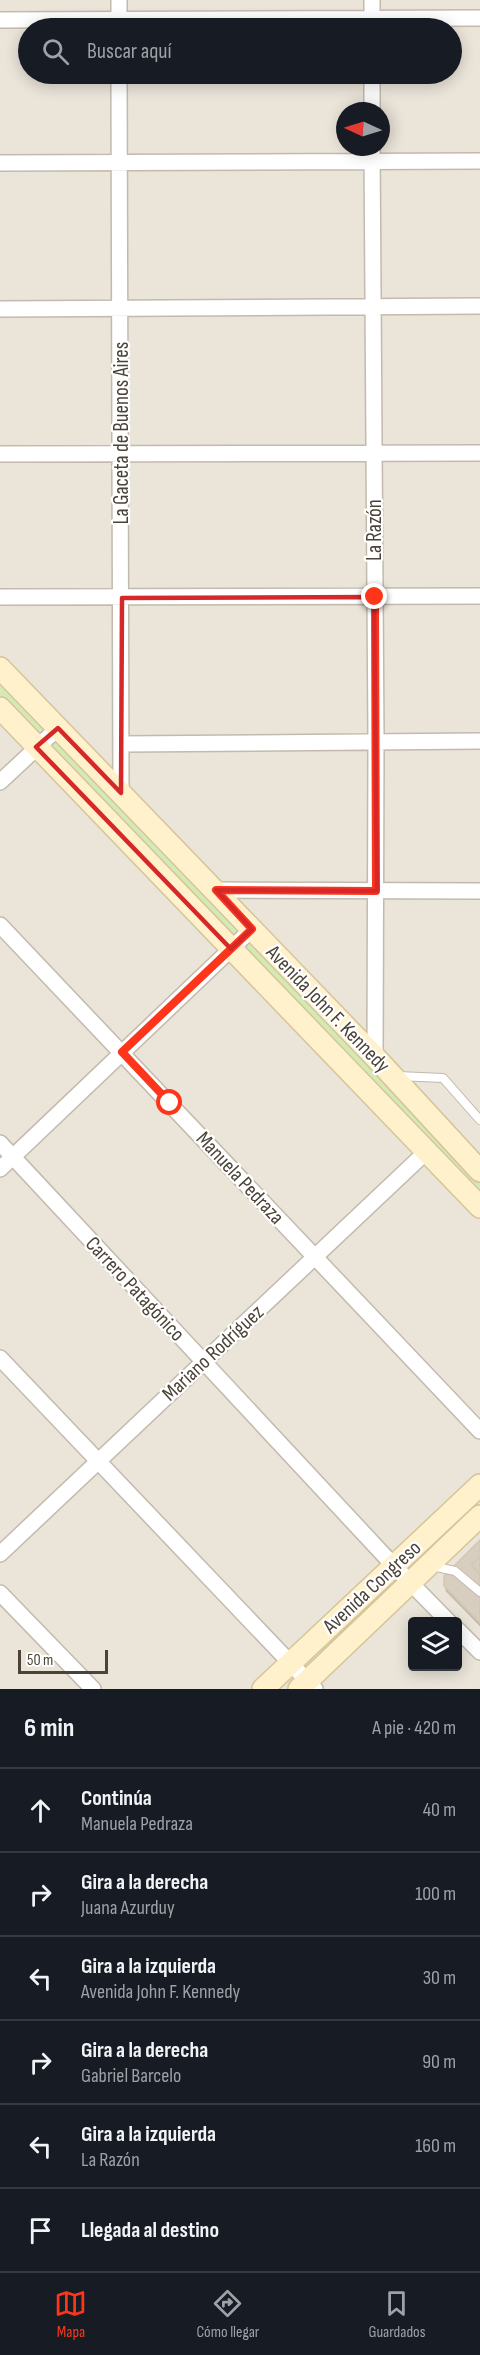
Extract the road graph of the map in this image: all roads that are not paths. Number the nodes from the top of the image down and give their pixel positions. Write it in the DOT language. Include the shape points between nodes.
graph roads {
  1 [pos="119,0"];
  2 [pos="372,0"];
  3 [pos="119,18"];
  4 [pos="372,18"];
  5 [pos="480,18"];
  6 [pos="462,19"];
  7 [pos="0,20"];
  8 [pos="18,20"];
  9 [pos="119,84"];
  10 [pos="372,84"];
  11 [pos="372,102"];
  12 [pos="336,155"];
  13 [pos="390,155"];
  14 [pos="372,156"];
  15 [pos="480,161"];
  16 [pos="120,162"];
  17 [pos="0,163"];
  18 [pos="374,306"];
  19 [pos="480,306"];
  20 [pos="120,308"];
  21 [pos="0,309"];
  22 [pos="374,453"];
  23 [pos="480,453"];
  24 [pos="0,454"];
  25 [pos="121,454"];
  26 [pos="480,596"];
  27 [pos="0,597"];
  28 [pos="375,597"];
  29 [pos="122,598"];
  30 [pos="0,668"];
  31 [pos="0,708"];
  32 [pos="58,728"];
  33 [pos="376,741"];
  34 [pos="480,741"];
  35 [pos="122,744"];
  36 [pos="36,747"];
  37 [pos="0,782"];
  38 [pos="121,793"];
  39 [pos="216,890"];
  40 [pos="376,891"];
  41 [pos="480,891"];
  42 [pos="0,925"];
  43 [pos="252,929"];
  44 [pos="231,949"];
  45 [pos="122,1052"];
  46 [pos="375,1057"];
  47 [pos="391,1075"];
  48 [pos="480,1120"];
  49 [pos="0,1143"];
  50 [pos="426,1152"];
  51 [pos="13,1157"];
  52 [pos="479,1167"];
  53 [pos="0,1169"];
  54 [pos="478,1199"];
  55 [pos="314,1258"];
  56 [pos="0,1358"];
  57 [pos="203,1362"];
  58 [pos="480,1431"];
  59 [pos="98,1461"];
  60 [pos="480,1485"];
  61 [pos="480,1516"];
  62 [pos="0,1554"];
  63 [pos="394,1566"];
  64 [pos="427,1567"];
  65 [pos="411,1583"];
  66 [pos="480,1592"];
  67 [pos="0,1593"];
  68 [pos="444,1617"];
  69 [pos="462,1634"];
  70 [pos="480,1652"];
  71 [pos="291,1663"];
  72 [pos="307,1686"];
  73 [pos="93,1689"];
  74 [pos="263,1689"];
  1 -- 3 [label="street"];
  2 -- 4 [label="street"];
  5 -- 6 [label="street"];
  7 -- 8 [label="street"];
  9 -- 16 [label="street, La Gaceta de Buenos Aires"];
  10 -- 11 [label="street"];
  12 -- 16 [label="street"];
  13 -- 15 [label="street"];
  14 -- 18 [label="street, La Razón"];
  16 -- 17 [label="street"];
  16 -- 20 [label="street, La Gaceta de Buenos Aires"];
  18 -- 19 [label="street"];
  18 -- 20 [label="street"];
  18 -- 22 [label="street, La Razón"];
  20 -- 21 [label="street"];
  20 -- 25 [label="street, La Gaceta de Buenos Aires"];
  22 -- 23 [label="street"];
  22 -- 25 [label="street"];
  22 -- 28 [label="street, La Razón"];
  24 -- 25 [label="street"];
  25 -- 29 [label="street, La Gaceta de Buenos Aires"];
  26 -- 28 [label="street"];
  27 -- 29 [label="street"];
  28 -- 29 [label="street"];
  28 -- 33 [label="street, La Razón"];
  29 -- 35 [label="street, La Gaceta de Buenos Aires"];
  30 -- 32 [label="main road, Avenida John F. Kennedy"];
  31 -- 36 [label="main road, Avenida John F. Kennedy"];
  32 -- 36 [label="street"];
  32 -- 38 [label="main road, Avenida John F. Kennedy"];
  33 -- 34 [label="street"];
  33 -- 35 [label="street"];
  33 -- 40 [label="street, La Razón"];
  35 -- 38 [label="street, La Gaceta de Buenos Aires"];
  36 -- 37 [label="street"];
  36 -- 44 [label="main road, Avenida John F. Kennedy"];
  38 -- 39 [label="main road, Avenida John F. Kennedy"];
  39 -- 40 [label="street"];
  39 -- 43 [label="main road, Avenida John F. Kennedy"];
  40 -- 41 [label="street"];
  40 -- 46 [label="street, La Razón"];
  42 -- 45 [label="street, Manuela Pedraza"];
  43 -- 44 [label="street"];
  43 -- 46 [label="main road, Avenida John F. Kennedy"];
  44 -- 45 [label="street"];
  44 -- 50 [label="main road, Avenida John F. Kennedy"];
  45 -- 51 [label="street"];
  45 -- 55 [label="street, Manuela Pedraza"];
  46 -- 47 [label="main road, Avenida John F. Kennedy"];
  47 -- 48 [label="lane" via="442,1078"];
  47 -- 52 [label="main road, Avenida John F. Kennedy"];
  49 -- 51 [label="street, Carrero Patagónico"];
  50 -- 54 [label="main road, Avenida John F. Kennedy"];
  50 -- 55 [label="street, Mariano Rodríguez"];
  51 -- 53 [label="street"];
  51 -- 57 [label="street, Carrero Patagónico"];
  55 -- 57 [label="street, Mariano Rodríguez"];
  55 -- 58 [label="street, Manuela Pedraza"];
  56 -- 59 [label="street"];
  57 -- 59 [label="street, Mariano Rodríguez"];
  57 -- 63 [label="street, Carrero Patagónico"];
  59 -- 62 [label="street, Mariano Rodríguez"];
  59 -- 71 [label="street"];
  60 -- 63 [label="main road, Avenida Congreso"];
  61 -- 64 [label="main road, Avenida Congreso"];
  63 -- 65 [label="street, Carrero Patagónico"];
  63 -- 71 [label="main road, Avenida Congreso"];
  64 -- 65 [label="main road, Avenida Congreso"];
  64 -- 66 [label="lane" via="455,1571"];
  65 -- 68 [label="street"];
  65 -- 72 [label="main road, Avenida Congreso"];
  67 -- 73 [label="street"];
  69 -- 70 [label="street"];
  71 -- 72 [label="street"];
  71 -- 74 [label="main road, Avenida Congreso"];
}
